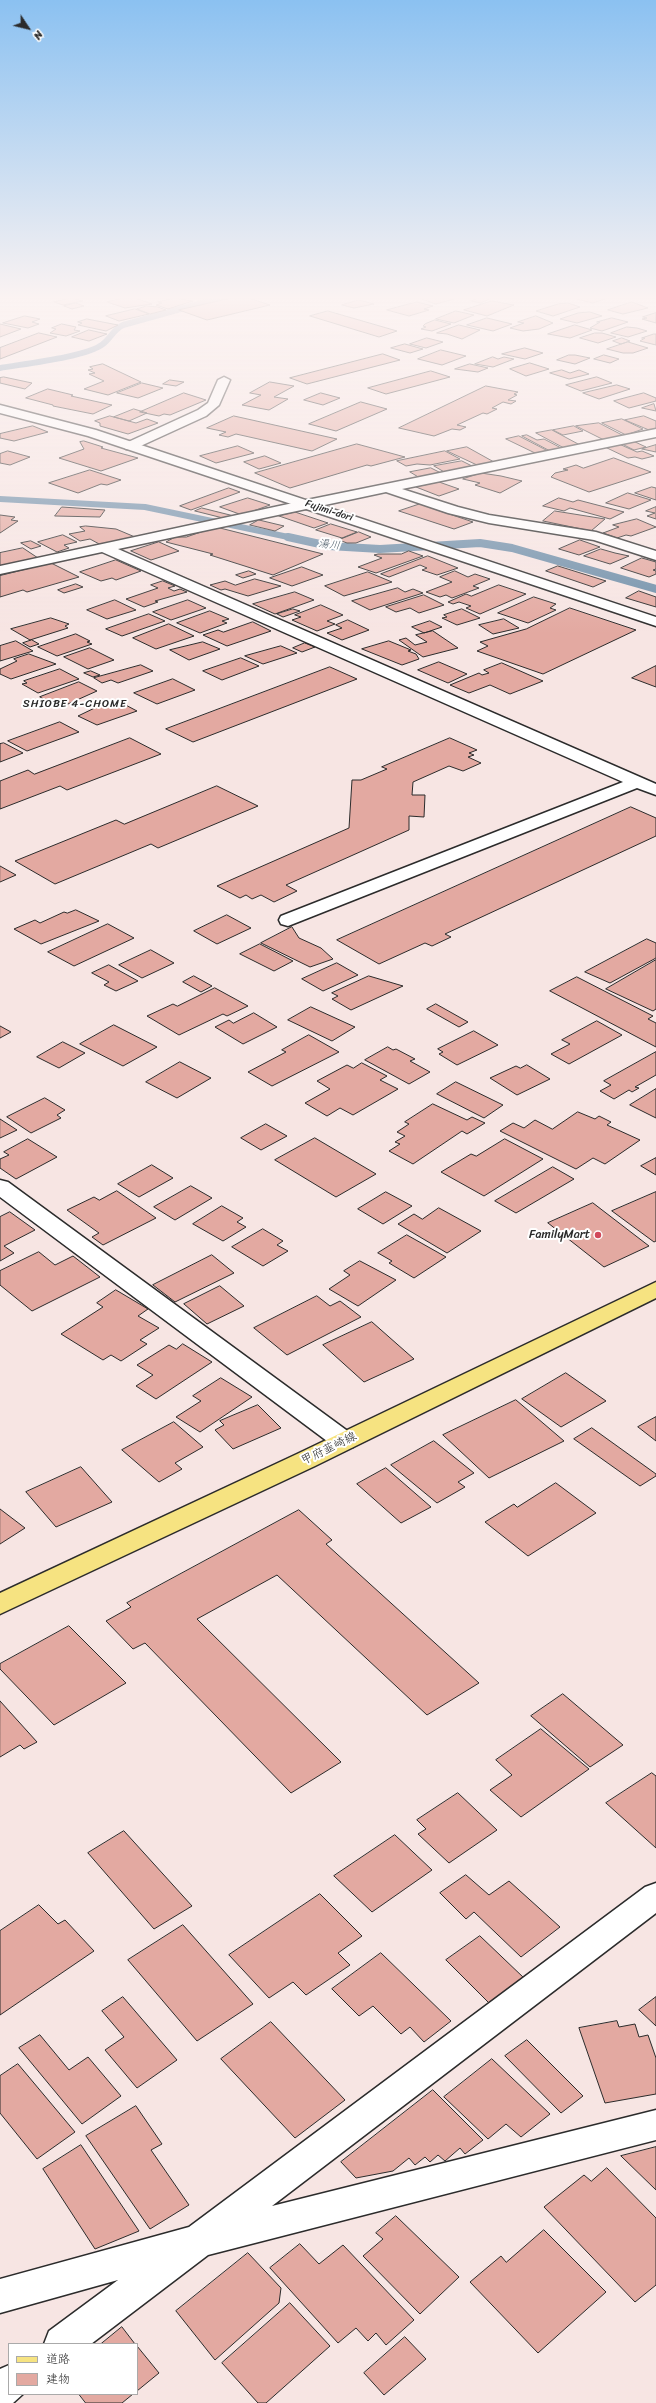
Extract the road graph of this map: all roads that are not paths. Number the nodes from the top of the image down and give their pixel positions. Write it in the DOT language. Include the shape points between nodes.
graph roads {
  1 [pos="4,410"];
  2 [pos="206,410"];
  3 [pos="656,433"];
  4 [pos="130,446"];
  5 [pos="390,489"];
  6 [pos="307,504"];
  7 [pos="104,548"];
  8 [pos="656,556"];
  9 [pos="0,570"];
  10 [pos="656,622"];
  11 [pos="637,782"];
  12 [pos="656,790"];
  13 [pos="288,920"];
  14 [pos="0,1187"];
  15 [pos="656,1289"];
  16 [pos="344,1441"];
  17 [pos="0,1604"];
  18 [pos="656,1896"];
  19 [pos="656,2125"];
  20 [pos="199,2241"];
  21 [pos="0,2296"];
  22 [pos="63,2343"];
  1 -- 4 [label="street, Fujimi-dori"];
  2 -- 4 [label="street"];
  3 -- 5 [label="street"];
  4 -- 6 [label="street, Fujimi-dori"];
  5 -- 6 [label="street"];
  5 -- 8 [label="street" via="482,517 596,536"];
  6 -- 7 [label="street"];
  6 -- 10 [label="street, Fujimi-dori"];
  7 -- 9 [label="street"];
  7 -- 11 [label="street"];
  11 -- 12 [label="street"];
  11 -- 13 [label="street"];
  14 -- 16 [label="street"];
  15 -- 16 [label="main road, 甲府韮崎線"];
  16 -- 17 [label="main road, 甲府韮崎線"];
  18 -- 20 [label="street"];
  19 -- 20 [label="street"];
  20 -- 21 [label="street"];
  20 -- 22 [label="street"];
}
